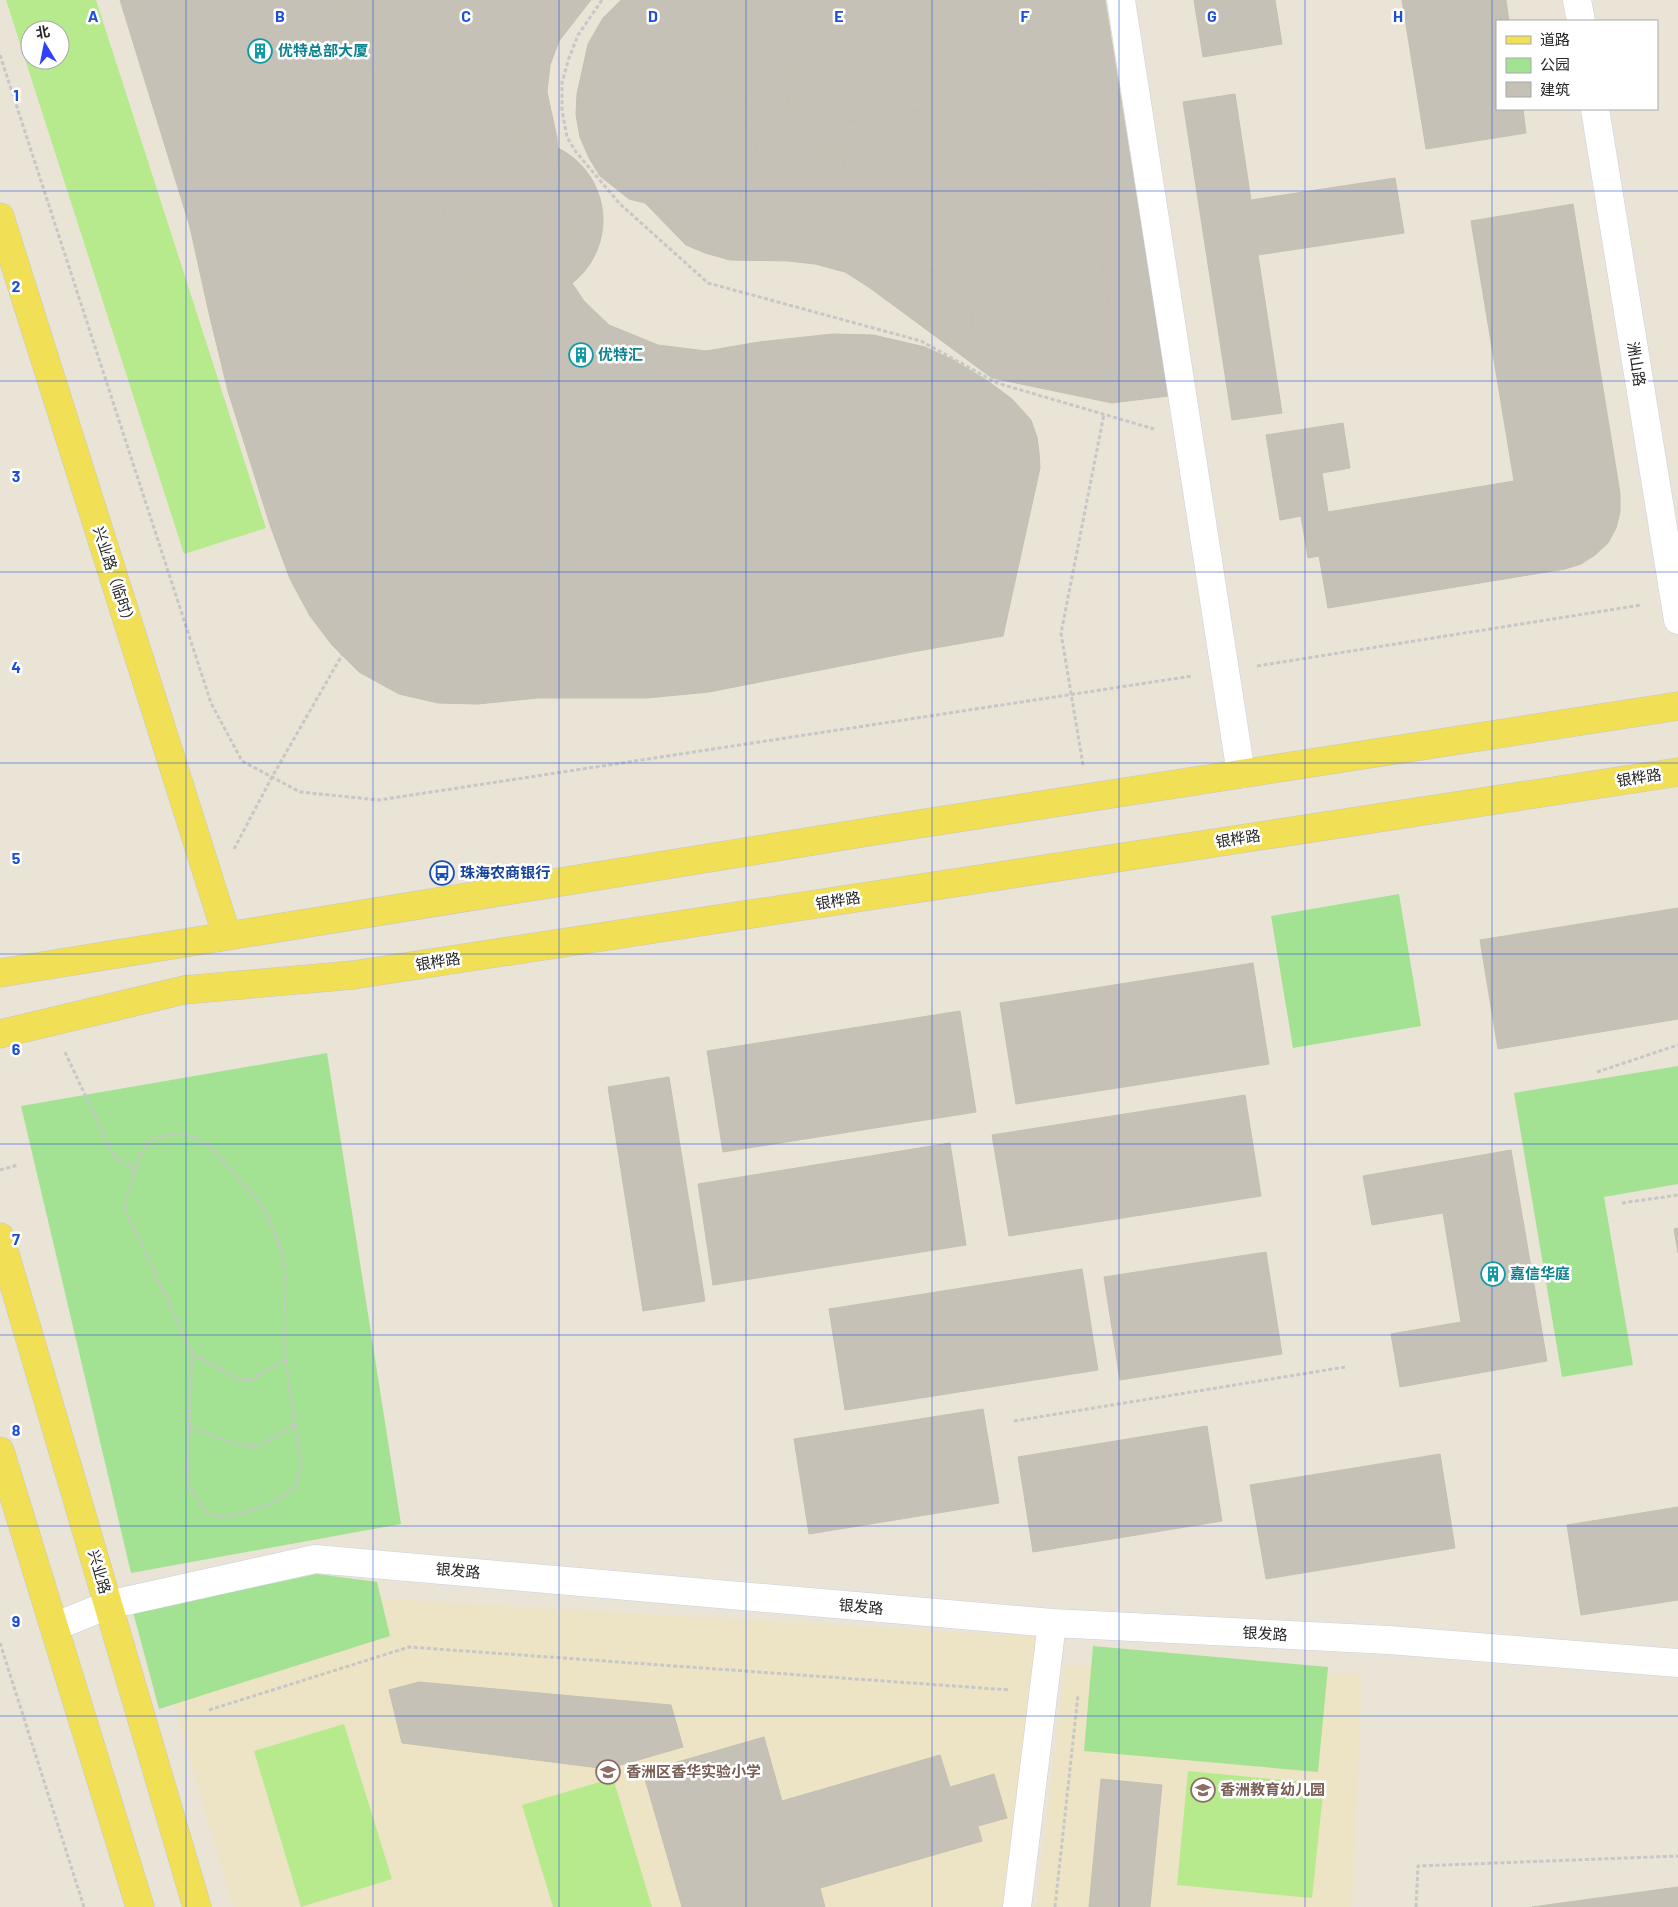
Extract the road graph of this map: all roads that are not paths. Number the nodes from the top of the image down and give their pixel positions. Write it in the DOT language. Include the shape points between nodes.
graph roads {
  1 [pos="1121,0"];
  2 [pos="1577,0"];
  3 [pos="1581,20"];
  4 [pos="1595,110"];
  5 [pos="0,218"];
  6 [pos="1676,610"];
  7 [pos="1678,706"];
  8 [pos="1678,772"];
  9 [pos="1241,774"];
  10 [pos="227,936"];
  11 [pos="0,973"];
  12 [pos="0,1034"];
  13 [pos="0,1237"];
  14 [pos="0,1452"];
  15 [pos="108,1605"];
  16 [pos="1052,1623"];
  17 [pos="54,1627"];
  18 [pos="1678,1663"];
  19 [pos="140,1907"];
  20 [pos="197,1907"];
  21 [pos="1017,1907"];
  1 -- 9 [label="street"];
  2 -- 3 [label="street"];
  4 -- 6 [label="street, 洲山路"];
  5 -- 10 [label="main road, 兴业路（临时）"];
  7 -- 9 [label="main road"];
  8 -- 12 [label="main road, 银桦路" via="353,975 184,990"];
  9 -- 10 [label="main road"];
  10 -- 11 [label="main road"];
  13 -- 15 [label="main road, 兴业路"];
  14 -- 17 [label="main road"];
  15 -- 16 [label="street, 银发路" via="315,1559"];
  15 -- 17 [label="street, 银发路"];
  15 -- 20 [label="main road, 兴业路"];
  16 -- 18 [label="street, 银发路" via="1389,1640"];
  16 -- 21 [label="street"];
  17 -- 19 [label="main road"];
}
